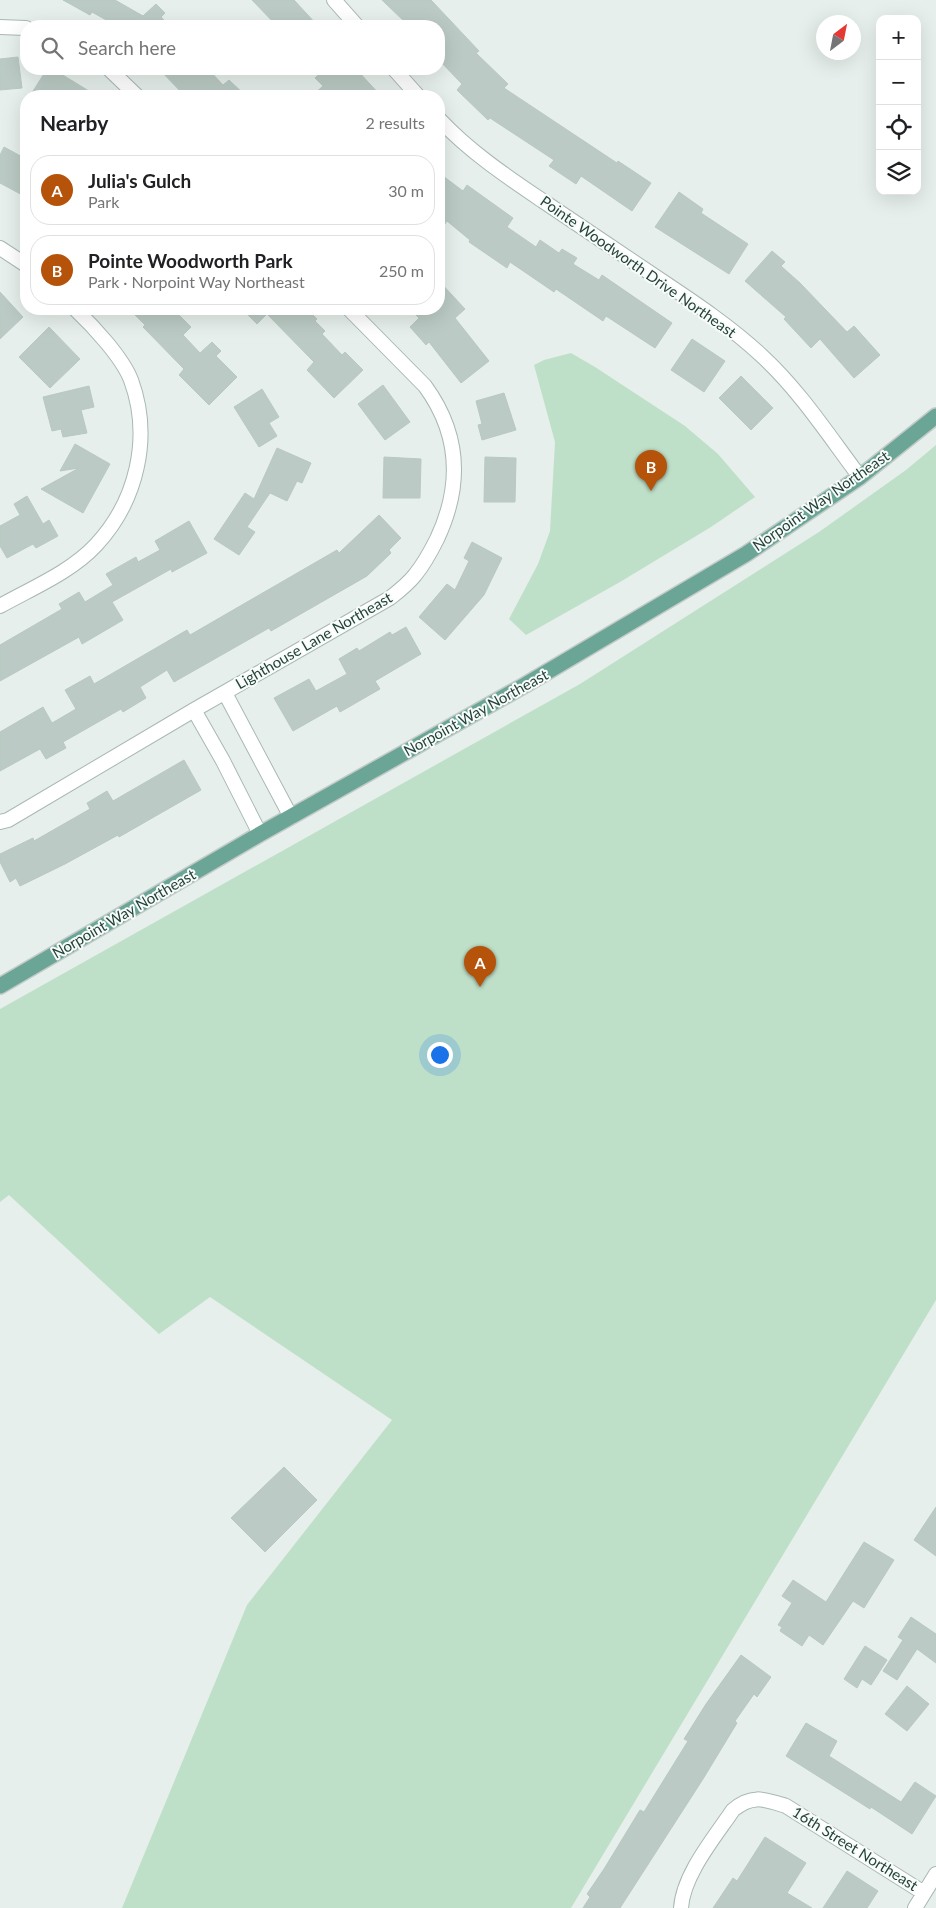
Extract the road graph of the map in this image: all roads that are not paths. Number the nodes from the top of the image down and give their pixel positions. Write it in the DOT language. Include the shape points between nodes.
graph roads {
  1 [pos="334,0"];
  2 [pos="352,20"];
  3 [pos="0,27"];
  4 [pos="20,28"];
  5 [pos="115,75"];
  6 [pos="399,75"];
  7 [pos="130,90"];
  8 [pos="413,90"];
  9 [pos="445,125"];
  10 [pos="0,248"];
  11 [pos="20,261"];
  12 [pos="80,315"];
  13 [pos="355,315"];
  14 [pos="936,416"];
  15 [pos="860,477"];
  16 [pos="0,606"];
  17 [pos="225,693"];
  18 [pos="194,710"];
  19 [pos="291,817"];
  20 [pos="0,822"];
  21 [pos="260,834"];
  22 [pos="0,986"];
  23 [pos="936,1874"];
  24 [pos="924,1893"];
  25 [pos="681,1908"];
  26 [pos="915,1908"];
  1 -- 2 [label="street"];
  3 -- 4 [label="street"];
  5 -- 7 [label="street"];
  6 -- 8 [label="street"];
  9 -- 15 [label="street, Pointe Woodworth Drive Northeast" via="510,179 701,306 763,356"];
  10 -- 11 [label="street"];
  12 -- 16 [label="street" via="118,357 130,379 141,427 137,471 122,508 95,546 69,567"];
  13 -- 17 [label="street, Lighthouse Lane Northeast" via="425,386 444,417 454,456 447,518 416,575 390,598"];
  14 -- 15 [label="main road, Norpoint Way Northeast"];
  15 -- 19 [label="main road, Norpoint Way Northeast" via="746,554 621,629"];
  17 -- 18 [label="street"];
  17 -- 19 [label="street"];
  18 -- 20 [label="street"];
  18 -- 21 [label="street" via="224,761"];
  19 -- 21 [label="main road, Norpoint Way Northeast"];
  21 -- 22 [label="main road, Norpoint Way Northeast"];
  23 -- 24 [label="street"];
  24 -- 25 [label="street, 16th Street Northeast" via="786,1806 756,1799 742,1802 732,1810 686,1882"];
  24 -- 26 [label="street"];
}
